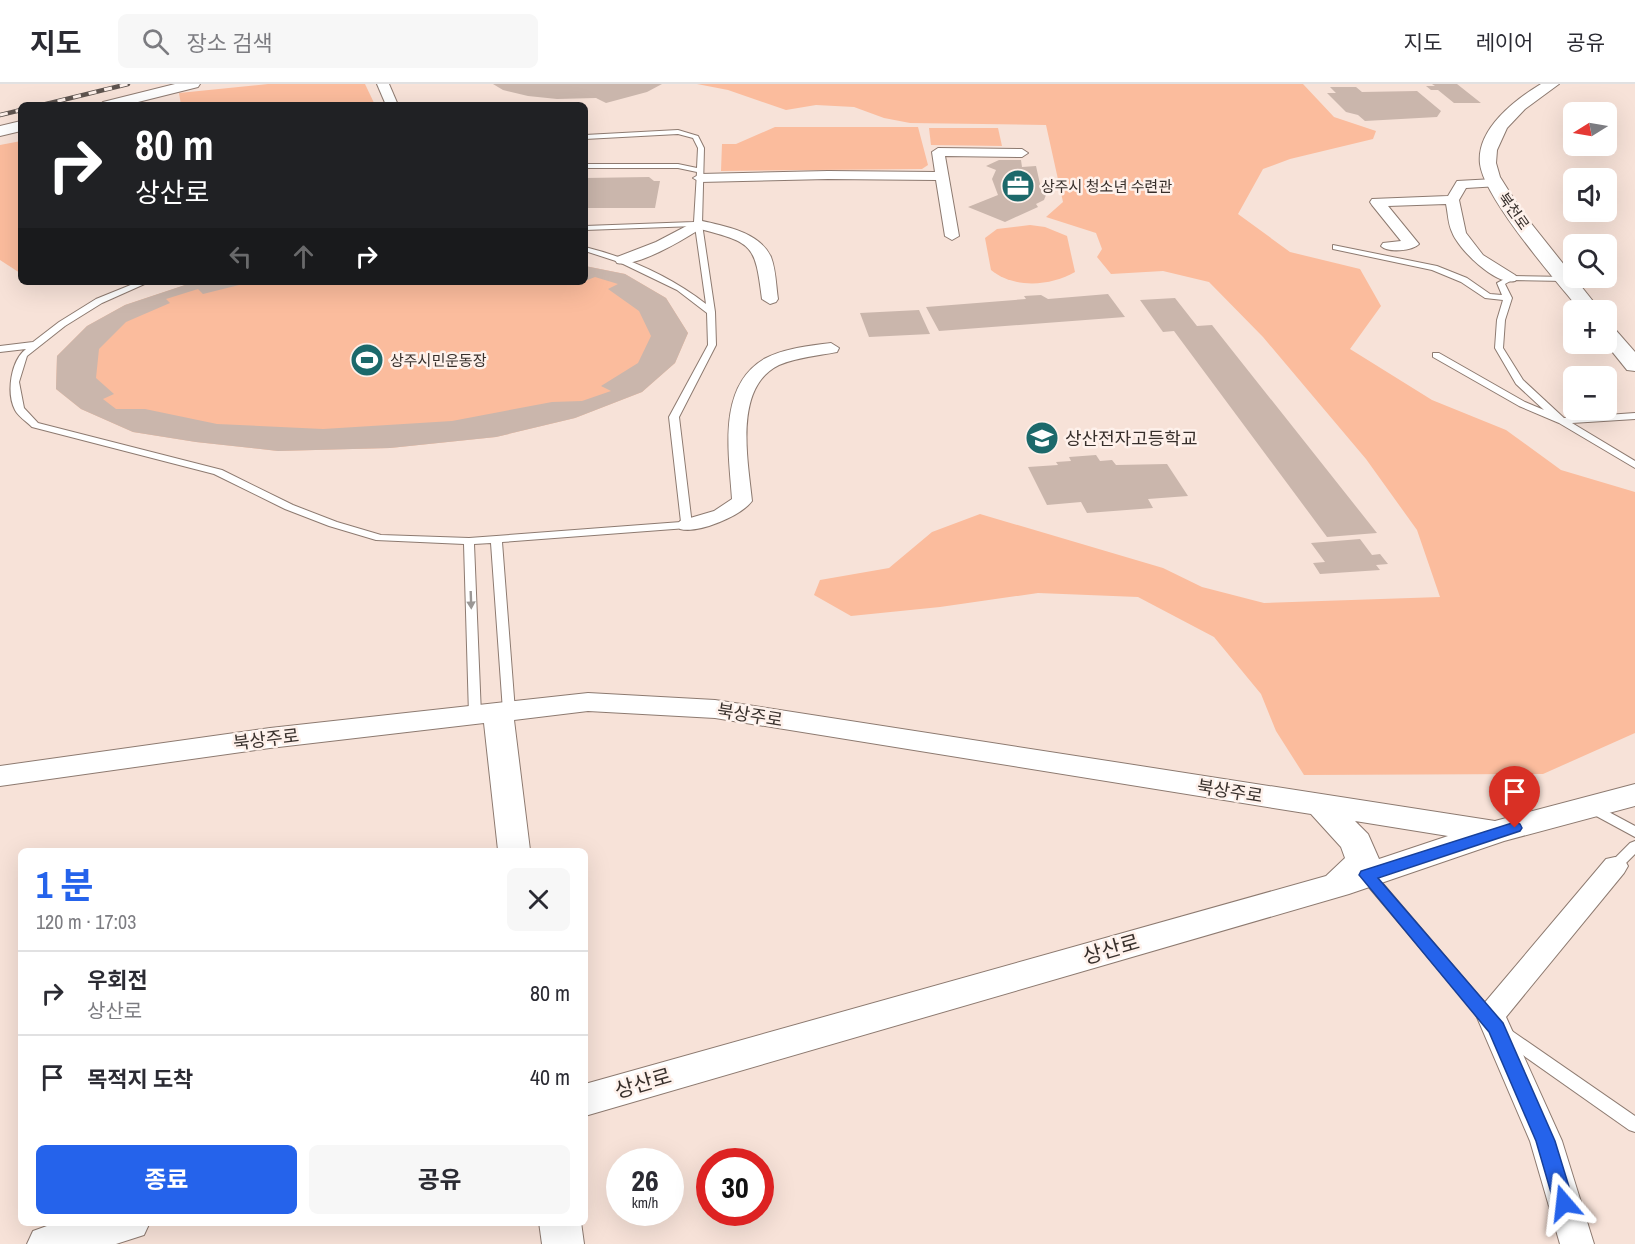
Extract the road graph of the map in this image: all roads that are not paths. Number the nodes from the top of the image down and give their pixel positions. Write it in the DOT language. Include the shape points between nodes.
graph roads {
  1 [pos="193,84"];
  2 [pos="383,84"];
  3 [pos="1552,84"];
  4 [pos="120,102"];
  5 [pos="391,102"];
  6 [pos="18,127"];
  7 [pos="0,131"];
  8 [pos="588,137"];
  9 [pos="1022,153"];
  10 [pos="588,166"];
  11 [pos="701,175"];
  12 [pos="942,176"];
  13 [pos="1494,183"];
  14 [pos="1452,200"];
  15 [pos="698,224"];
  16 [pos="588,228"];
  17 [pos="952,236"];
  18 [pos="1388,246"];
  19 [pos="1336,247"];
  20 [pos="588,250"];
  21 [pos="622,260"];
  22 [pos="1510,278"];
  23 [pos="1563,278"];
  24 [pos="1563,279"];
  25 [pos="138,285"];
  26 [pos="1572,288"];
  27 [pos="1508,298"];
  28 [pos="770,299"];
  29 [pos="1582,300"];
  30 [pos="711,312"];
  31 [pos="1617,344"];
  32 [pos="33,345"];
  33 [pos="831,348"];
  34 [pos="0,349"];
  35 [pos="1436,355"];
  36 [pos="1635,365"];
  37 [pos="1635,416"];
  38 [pos="1562,421"];
  39 [pos="1635,465"];
  40 [pos="687,525"];
  41 [pos="496,539"];
  42 [pos="469,542"];
  43 [pos="494,712"];
  44 [pos="0,776"];
  45 [pos="1635,795"];
  46 [pos="1322,806"];
  47 [pos="1592,808"];
  48 [pos="1635,831"];
  49 [pos="1495,832"];
  50 [pos="514,848"];
  51 [pos="1625,856"];
  52 [pos="1352,880"];
  53 [pos="1497,1028"];
  54 [pos="588,1099"];
  55 [pos="1635,1125"];
  56 [pos="114,1226"];
  57 [pos="561,1226"];
  58 [pos="48,1244"];
  59 [pos="563,1244"];
  60 [pos="1577,1244"];
  1 -- 4 [label="street"];
  2 -- 5 [label="street"];
  3 -- 13 [label="street, 북천로" via="1529,96 1505,120 1488,162"];
  6 -- 7 [label="street"];
  8 -- 11 [label="lane" via="678,132 696,137 701,148"];
  9 -- 12 [label="street" via="938,152"];
  10 -- 11 [label="lane" via="678,166"];
  11 -- 12 [label="street"];
  11 -- 15 [label="lane"];
  12 -- 17 [label="street"];
  13 -- 14 [label="street" via="1462,184"];
  13 -- 23 [label="street, 북천로"];
  14 -- 18 [label="street" via="1377,202 1412,244"];
  14 -- 22 [label="street" via="1459,233 1478,258"];
  15 -- 16 [label="lane"];
  15 -- 21 [label="street" via="657,249"];
  15 -- 28 [label="street" via="735,235 757,247 764,259"];
  15 -- 30 [label="lane"];
  19 -- 27 [label="lane" via="1434,268 1464,280 1488,296"];
  20 -- 21 [label="lane"];
  21 -- 30 [label="lane" via="681,288"];
  22 -- 24 [label="lane"];
  22 -- 27 [label="lane" via="1501,283"];
  25 -- 32 [label="lane" via="99,301"];
  26 -- 29 [label="street, 북천로"];
  27 -- 38 [label="lane" via="1499,348 1519,382"];
  30 -- 40 [label="lane" via="712,345 674,417"];
  31 -- 36 [label="street"];
  32 -- 34 [label="lane"];
  32 -- 42 [label="lane" via="23,355 14,382 19,410 35,425 218,472 289,507 380,538"];
  33 -- 40 [label="street" via="805,350 771,361 746,384 736,434 742,501 721,515"];
  35 -- 38 [label="lane" via="1522,404"];
  37 -- 38 [label="lane"];
  38 -- 39 [label="lane"];
  40 -- 41 [label="lane"];
  41 -- 42 [label="lane"];
  41 -- 43 [label="lane"];
  42 -- 43 [label="lane, one-way"];
  43 -- 44 [label="street, 북상주로"];
  43 -- 46 [label="street, 북상주로" via="588,702 715,709"];
  43 -- 50 [label="street"];
  45 -- 47 [label="street, 상산로"];
  46 -- 49 [label="street, 북상주로"];
  46 -- 52 [label="street" via="1356,842 1363,861"];
  47 -- 48 [label="lane"];
  47 -- 49 [label="street, 상산로"];
  49 -- 52 [label="street, 상산로"];
  51 -- 53 [label="street" via="1491,1015"];
  52 -- 53 [label="lane"];
  52 -- 54 [label="street, 상산로"];
  53 -- 55 [label="lane"];
  53 -- 60 [label="street" via="1546,1141"];
  56 -- 58 [label="street"];
  57 -- 59 [label="street"];
}
